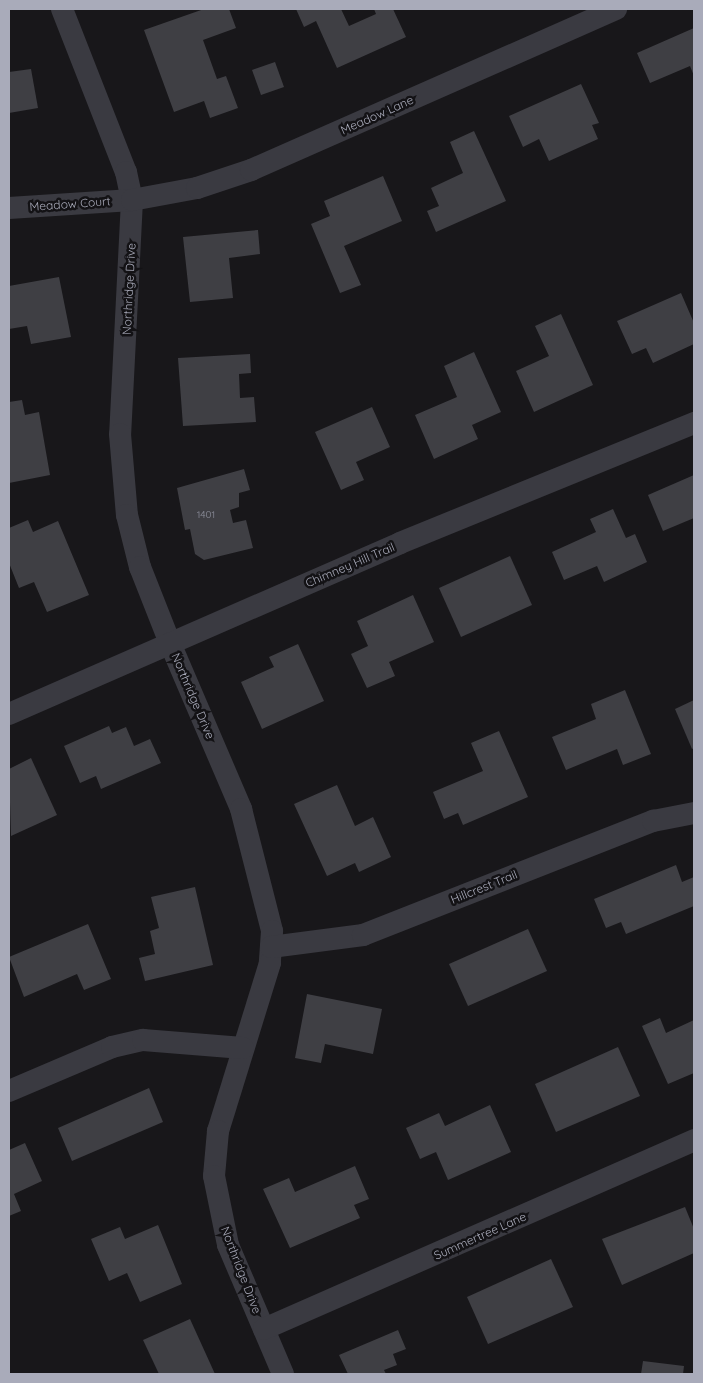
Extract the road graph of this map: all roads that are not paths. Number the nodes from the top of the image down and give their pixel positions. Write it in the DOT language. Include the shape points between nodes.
graph roads {
  1 [pos="62,9"];
  2 [pos="616,9"];
  3 [pos="132,200"];
  4 [pos="9,208"];
  5 [pos="694,423"];
  6 [pos="170,643"];
  7 [pos="9,714"];
  8 [pos="694,813"];
  9 [pos="271,947"];
  10 [pos="243,1048"];
  11 [pos="9,1091"];
  12 [pos="694,1140"];
  13 [pos="264,1329"];
  14 [pos="283,1374"];
  1 -- 3 [label="street, Northridge Drive" via="126,172"];
  2 -- 3 [label="street, Meadow Lane" via="251,170 197,188"];
  3 -- 4 [label="street, Meadow Court"];
  3 -- 6 [label="street, Northridge Drive" via="120,434 124,482 140,567"];
  5 -- 6 [label="street, Chimney Hill Trail"];
  6 -- 7 [label="street, Chimney Hill Trail"];
  6 -- 9 [label="street, Northridge Drive" via="241,809 257,858"];
  8 -- 9 [label="street, Hillcrest Trail" via="653,821 363,936"];
  9 -- 10 [label="street, Northridge Drive"];
  10 -- 11 [label="street" via="143,1040 112,1048"];
  10 -- 13 [label="street, Northridge Drive" via="218,1132 214,1176 228,1245"];
  12 -- 13 [label="street, Summertree Lane"];
  13 -- 14 [label="street, Northridge Drive"];
}
